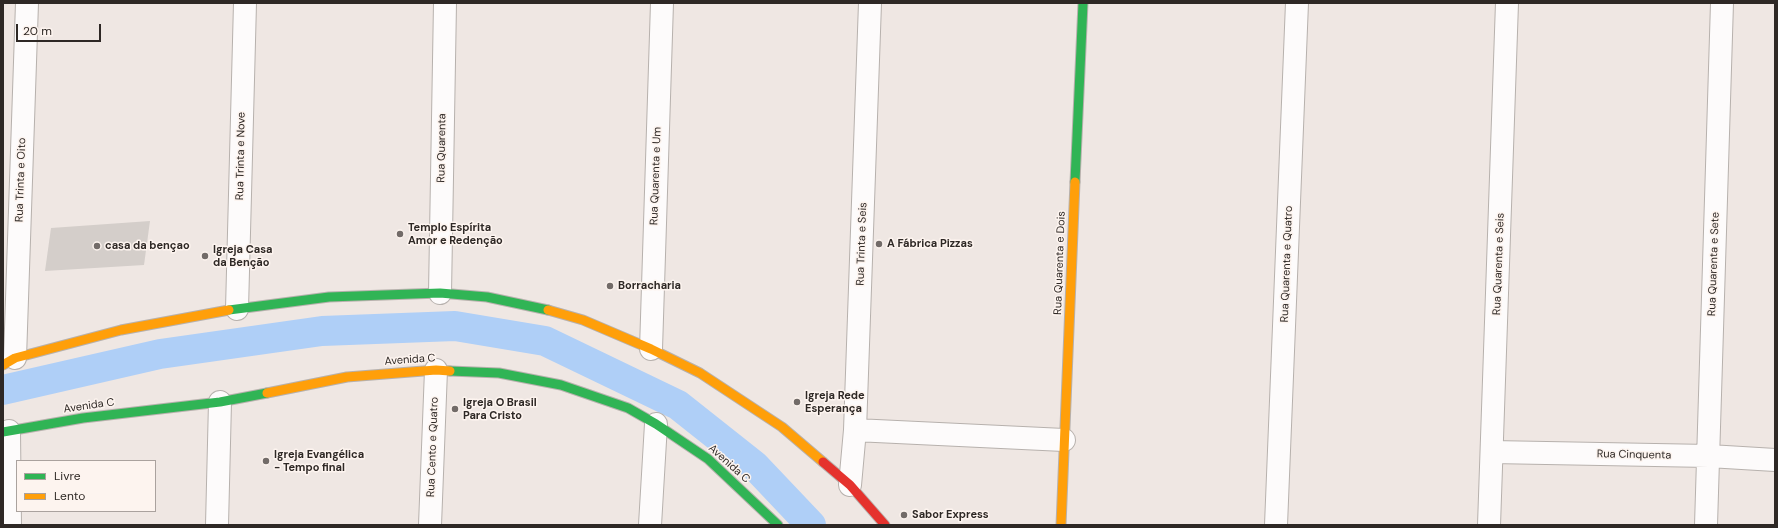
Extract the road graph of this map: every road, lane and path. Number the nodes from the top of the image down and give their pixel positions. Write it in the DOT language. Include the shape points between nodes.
graph roads {
  1 [pos="27,3"];
  2 [pos="245,3"];
  3 [pos="445,3"];
  4 [pos="662,3"];
  5 [pos="870,3"];
  6 [pos="1083,3"];
  7 [pos="1297,3"];
  8 [pos="1507,3"];
  9 [pos="1722,3"];
  10 [pos="440,293"];
  11 [pos="237,309"];
  12 [pos="651,349"];
  13 [pos="9,361"];
  14 [pos="436,370"];
  15 [pos="220,402"];
  16 [pos="656,424"];
  17 [pos="855,430"];
  18 [pos="6,432"];
  19 [pos="1064,440"];
  20 [pos="1492,452"];
  21 [pos="1709,456"];
  22 [pos="1775,460"];
  23 [pos="850,485"];
  24 [pos="10,525"];
  25 [pos="217,525"];
  26 [pos="430,525"];
  27 [pos="650,525"];
  28 [pos="778,525"];
  29 [pos="885,525"];
  30 [pos="1062,525"];
  31 [pos="1276,525"];
  32 [pos="1489,525"];
  33 [pos="1706,525"];
  1 -- 13 [label="street, Rua Trinta e Oito"];
  2 -- 11 [label="street, Rua Trinta e Nove"];
  3 -- 10 [label="street, Rua Quarenta"];
  4 -- 12 [label="street, Rua Quarenta e Um"];
  5 -- 17 [label="street, Rua Trinta e Seis"];
  6 -- 19 [label="main road, Rua Quarenta e Dois"];
  7 -- 31 [label="street, Rua Quarenta e Quatro"];
  8 -- 20 [label="street, Rua Quarenta e Seis"];
  9 -- 21 [label="street, Rua Quarenta e Sete"];
  10 -- 11 [label="main road" via="329,297"];
  10 -- 12 [label="main road" via="487,297 534,306 583,320"];
  11 -- 13 [label="main road" via="120,330"];
  12 -- 23 [label="main road" via="700,373 782,427"];
  14 -- 15 [label="main road, Avenida C" via="347,377"];
  14 -- 16 [label="main road, Avenida C" via="499,373 561,385 628,408"];
  14 -- 26 [label="street, Rua Cento e Quatro"];
  15 -- 18 [label="main road, Avenida C" via="83,418"];
  15 -- 25 [label="street"];
  16 -- 27 [label="street"];
  16 -- 28 [label="main road, Avenida C" via="708,459"];
  17 -- 19 [label="street"];
  17 -- 23 [label="street, Rua Trinta e Seis"];
  18 -- 24 [label="street"];
  19 -- 30 [label="main road, Rua Quarenta e Dois"];
  20 -- 21 [label="street, Rua Cinquenta"];
  20 -- 32 [label="street, Rua Quarenta e Seis"];
  21 -- 22 [label="street, Rua Cinquenta"];
  21 -- 33 [label="street, Rua Quarenta e Sete"];
  23 -- 29 [label="main road"];
}
